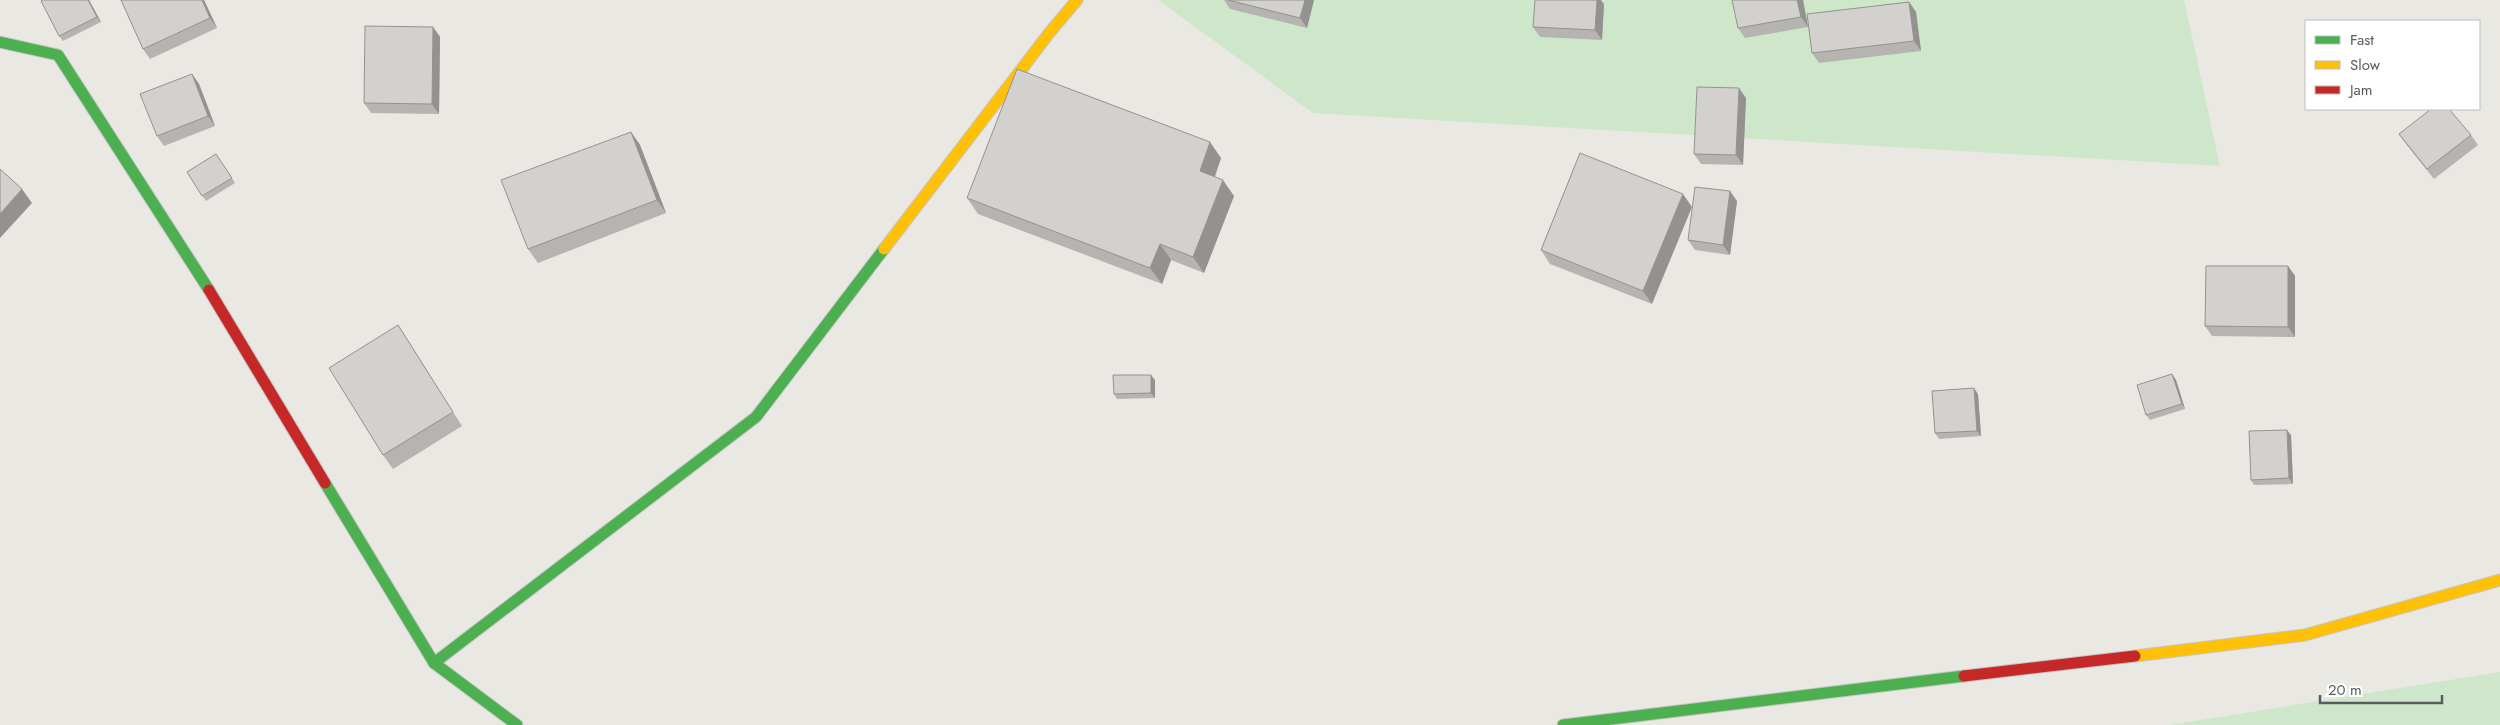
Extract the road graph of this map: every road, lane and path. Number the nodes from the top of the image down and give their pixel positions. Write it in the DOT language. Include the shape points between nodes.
graph roads {
  1 [pos="1077,0"];
  2 [pos="0,42"];
  3 [pos="2500,580"];
  4 [pos="434,663"];
  5 [pos="517,725"];
  6 [pos="1562,725"];
  1 -- 4 [label="street" via="756,417"];
  2 -- 4 [label="street" via="58,55 201,277"];
  3 -- 6 [label="street" via="2305,635"];
  4 -- 5 [label="street"];
}
